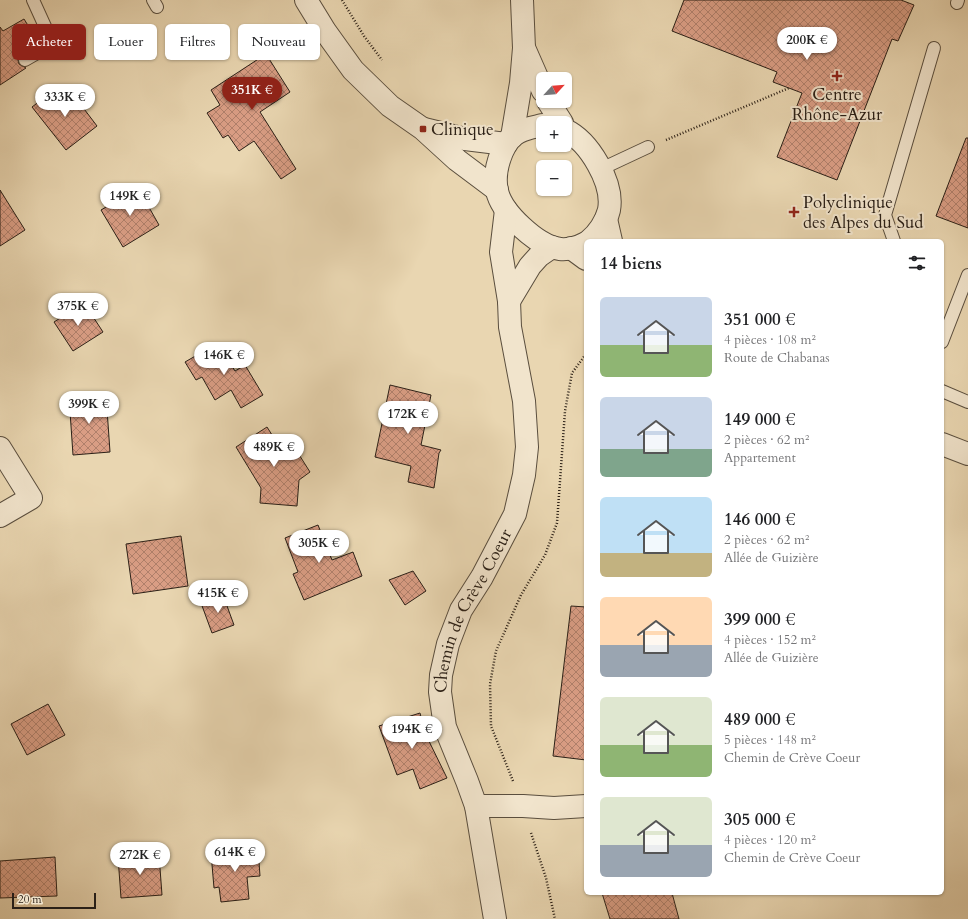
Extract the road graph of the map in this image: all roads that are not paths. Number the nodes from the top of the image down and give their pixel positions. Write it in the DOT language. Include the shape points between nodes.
graph roads {
  1 [pos="33,0"];
  2 [pos="306,0"];
  3 [pos="522,0"];
  4 [pos="44,24"];
  5 [pos="524,48"];
  6 [pos="934,48"];
  7 [pos="536,75"];
  8 [pos="536,127"];
  9 [pos="423,129"];
  10 [pos="572,134"];
  11 [pos="509,140"];
  12 [pos="648,147"];
  13 [pos="601,169"];
  14 [pos="497,190"];
  15 [pos="506,210"];
  16 [pos="606,219"];
  17 [pos="591,239"];
  18 [pos="611,239"];
  19 [pos="893,239"];
  20 [pos="577,248"];
  21 [pos="968,275"];
  22 [pos="509,301"];
  23 [pos="944,337"];
  24 [pos="944,393"];
  25 [pos="968,402"];
  26 [pos="944,445"];
  27 [pos="0,448"];
  28 [pos="968,454"];
  29 [pos="0,516"];
  30 [pos="476,806"];
  31 [pos="584,806"];
  32 [pos="495,919"];
  1 -- 4 [label="lane"];
  2 -- 9 [label="street" via="353,70 390,106"];
  3 -- 5 [label="street"];
  5 -- 7 [label="street"];
  5 -- 11 [label="street" via="521,83"];
  6 -- 19 [label="lane" via="885,215"];
  8 -- 11 [label="street" via="520,132"];
  9 -- 11 [label="street" via="465,139"];
  9 -- 14 [label="street" via="457,160"];
  10 -- 13 [label="street" via="590,150"];
  11 -- 14 [label="street" via="499,160"];
  12 -- 13 [label="lane"];
  13 -- 16 [label="street" via="609,196"];
  14 -- 15 [label="street"];
  15 -- 20 [label="street" via="519,226 538,240"];
  15 -- 22 [label="street, Chemin de Crève Coeur" via="501,252"];
  16 -- 17 [label="street"];
  16 -- 18 [label="street"];
  20 -- 22 [label="street" via="539,256"];
  21 -- 23 [label="lane"];
  22 -- 30 [label="street, Chemin de Crève Coeur" via="510,327 524,401 524,475 516,514 461,610 448,644 441,675 440,692 445,727"];
  24 -- 25 [label="lane"];
  26 -- 28 [label="street"];
  27 -- 29 [label="street" via="31,498"];
  30 -- 31 [label="street"];
  30 -- 32 [label="street, Chemin de Crève Coeur"];
}
